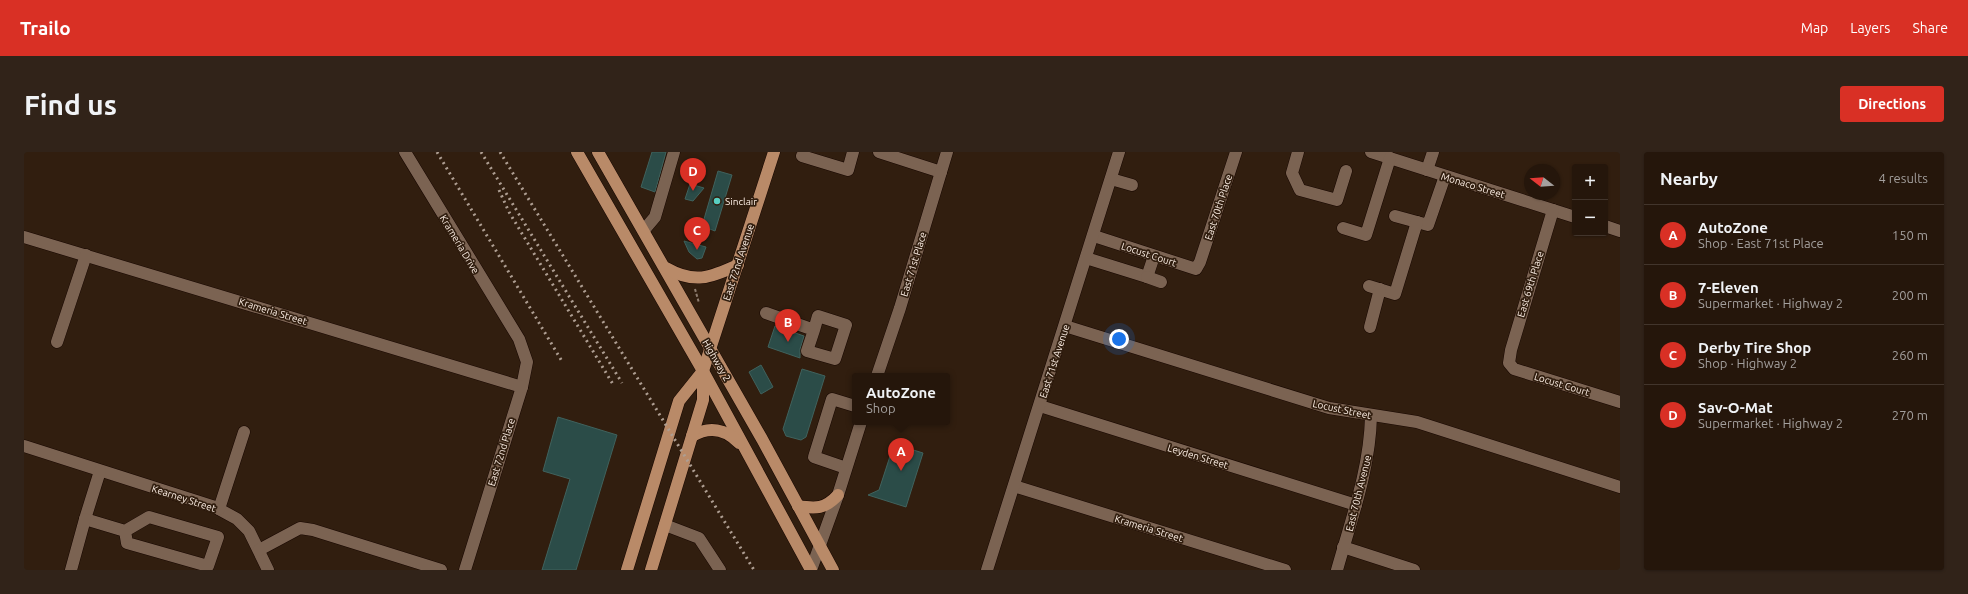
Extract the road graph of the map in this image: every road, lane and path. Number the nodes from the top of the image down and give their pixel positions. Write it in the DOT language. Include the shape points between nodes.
graph roads {
  1 [pos="405,152"];
  2 [pos="577,152"];
  3 [pos="598,152"];
  4 [pos="674,152"];
  5 [pos="774,152"];
  6 [pos="853,152"];
  7 [pos="880,152"];
  8 [pos="947,152"];
  9 [pos="1119,152"];
  10 [pos="1236,152"];
  11 [pos="1298,152"];
  12 [pos="1371,152"];
  13 [pos="1432,152"];
  14 [pos="802,156"];
  15 [pos="1390,158"];
  16 [pos="1427,170"];
  17 [pos="1346,171"];
  18 [pos="941,172"];
  19 [pos="1445,176"];
  20 [pos="1111,180"];
  21 [pos="1132,186"];
  22 [pos="1553,210"];
  23 [pos="1395,216"];
  24 [pos="1572,216"];
  25 [pos="1417,222"];
  26 [pos="1608,227"];
  27 [pos="1343,228"];
  28 [pos="644,230"];
  29 [pos="1620,231"];
  30 [pos="1094,236"];
  31 [pos="24,237"];
  32 [pos="86,255"];
  33 [pos="1154,256"];
  34 [pos="1086,258"];
  35 [pos="1200,262"];
  36 [pos="738,265"];
  37 [pos="665,268"];
  38 [pos="1147,277"];
  39 [pos="1161,282"];
  40 [pos="695,289"];
  41 [pos="700,308"];
  42 [pos="766,313"];
  43 [pos="1065,326"];
  44 [pos="1370,327"];
  45 [pos="814,330"];
  46 [pos="516,335"];
  47 [pos="57,342"];
  48 [pos="710,348"];
  49 [pos="1509,359"];
  50 [pos="703,371"];
  51 [pos="878,373"];
  52 [pos="522,387"];
  53 [pos="1620,402"];
  54 [pos="852,405"];
  55 [pos="1040,406"];
  56 [pos="1372,416"];
  57 [pos="860,425"];
  58 [pos="244,432"];
  59 [pos="692,436"];
  60 [pos="24,446"];
  61 [pos="748,453"];
  62 [pos="846,468"];
  63 [pos="100,471"];
  64 [pos="1014,486"];
  65 [pos="1620,487"];
  66 [pos="838,495"];
  67 [pos="798,506"];
  68 [pos="1356,506"];
  69 [pos="219,509"];
  70 [pos="85,519"];
  71 [pos="665,525"];
  72 [pos="125,532"];
  73 [pos="820,546"];
  74 [pos="1343,548"];
  75 [pos="259,550"];
  76 [pos="414,566"];
  77 [pos="71,570"];
  78 [pos="268,570"];
  79 [pos="441,570"];
  80 [pos="465,570"];
  81 [pos="627,570"];
  82 [pos="651,570"];
  83 [pos="720,570"];
  84 [pos="811,570"];
  85 [pos="833,570"];
  86 [pos="987,570"];
  87 [pos="1285,570"];
  88 [pos="1337,570"];
  89 [pos="1414,570"];
  1 -- 46 [label="street, Krameria Drive"];
  2 -- 50 [label="main road, Highway 2"];
  3 -- 28 [label="main road, Highway 2"];
  4 -- 28 [label="street" via="655,217"];
  5 -- 36 [label="main road, East 72nd Avenue"];
  6 -- 14 [label="street" via="848,170"];
  7 -- 18 [label="street"];
  8 -- 18 [label="street, East 71st Place"];
  9 -- 20 [label="street, East 71st Avenue"];
  10 -- 35 [label="street, East 70th Place"];
  11 -- 17 [label="street" via="1292,173 1300,190 1337,200"];
  12 -- 15 [label="street, Monaco Street"];
  13 -- 16 [label="street"];
  15 -- 16 [label="street, Monaco Street"];
  15 -- 27 [label="street" via="1366,235"];
  16 -- 19 [label="street, Monaco Street"];
  18 -- 51 [label="street, East 71st Place"];
  19 -- 22 [label="street, Monaco Street"];
  19 -- 25 [label="street" via="1428,225"];
  20 -- 21 [label="street"];
  20 -- 30 [label="street, East 71st Avenue"];
  22 -- 24 [label="street, Monaco Street"];
  22 -- 49 [label="street, East 69th Place"];
  23 -- 25 [label="street"];
  25 -- 44 [label="street" via="1395,294 1374,288"];
  26 -- 29 [label="street"];
  28 -- 37 [label="main road, Highway 2"];
  30 -- 33 [label="street, Locust Court"];
  30 -- 34 [label="street, East 71st Avenue"];
  31 -- 32 [label="street, Krameria Street"];
  32 -- 47 [label="street"];
  32 -- 52 [label="street, Krameria Street"];
  33 -- 35 [label="street, Locust Court" via="1196,269"];
  33 -- 38 [label="street"];
  34 -- 38 [label="street"];
  34 -- 43 [label="street, East 71st Avenue"];
  36 -- 37 [label="main road" via="702,278 679,275"];
  36 -- 48 [label="main road, East 72nd Avenue"];
  37 -- 48 [label="main road, Highway 2"];
  38 -- 39 [label="street"];
  40 -- 41 [label="path"];
  42 -- 45 [label="street"];
  43 -- 55 [label="street, East 71st Avenue"];
  43 -- 56 [label="street, Locust Street" via="1329,408"];
  46 -- 52 [label="street, East 72nd Place" via="527,362"];
  48 -- 50 [label="main road, East 72nd Avenue"];
  48 -- 67 [label="main road, Highway 2"];
  49 -- 53 [label="street, Locust Court" via="1514,369"];
  50 -- 59 [label="main road, East 72nd Avenue" via="703,400"];
  50 -- 61 [label="main road, Highway 2"];
  50 -- 81 [label="main road, East 72nd Avenue" via="679,401"];
  52 -- 80 [label="street, East 72nd Place"];
  54 -- 62 [label="street" via="832,399 814,457"];
  55 -- 64 [label="street, East 71st Avenue"];
  55 -- 68 [label="street, Leyden Street"];
  56 -- 65 [label="street, Locust Street" via="1398,418 1432,426"];
  56 -- 68 [label="street, East 70th Avenue" via="1371,437"];
  57 -- 62 [label="street"];
  58 -- 69 [label="street"];
  59 -- 61 [label="main road" via="708,430 722,432 735,438"];
  59 -- 71 [label="main road, East 72nd Avenue" via="684,455"];
  60 -- 63 [label="street, Kearney Street"];
  61 -- 84 [label="main road, Highway 2"];
  62 -- 66 [label="street"];
  63 -- 69 [label="street, Kearney Street"];
  63 -- 70 [label="street"];
  64 -- 86 [label="street, East 71st Avenue"];
  64 -- 87 [label="street, Krameria Street"];
  66 -- 67 [label="main road" via="829,505 816,508"];
  66 -- 73 [label="street"];
  67 -- 73 [label="main road, Highway 2"];
  68 -- 74 [label="street, East 70th Avenue"];
  69 -- 75 [label="street, Kearney Street" via="237,519 249,531"];
  70 -- 72 [label="street"];
  70 -- 77 [label="street"];
  71 -- 82 [label="main road, East 72nd Avenue"];
  71 -- 83 [label="street" via="700,538"];
  72 -- 72 [label="street" via="148,517 218,537 208,566 127,543"];
  73 -- 84 [label="street"];
  73 -- 85 [label="main road, Highway 2"];
  74 -- 88 [label="street, East 70th Avenue"];
  74 -- 89 [label="street"];
  75 -- 76 [label="street" via="300,528 313,530"];
  75 -- 78 [label="street, Kearney Street"];
  76 -- 79 [label="street"];
}
